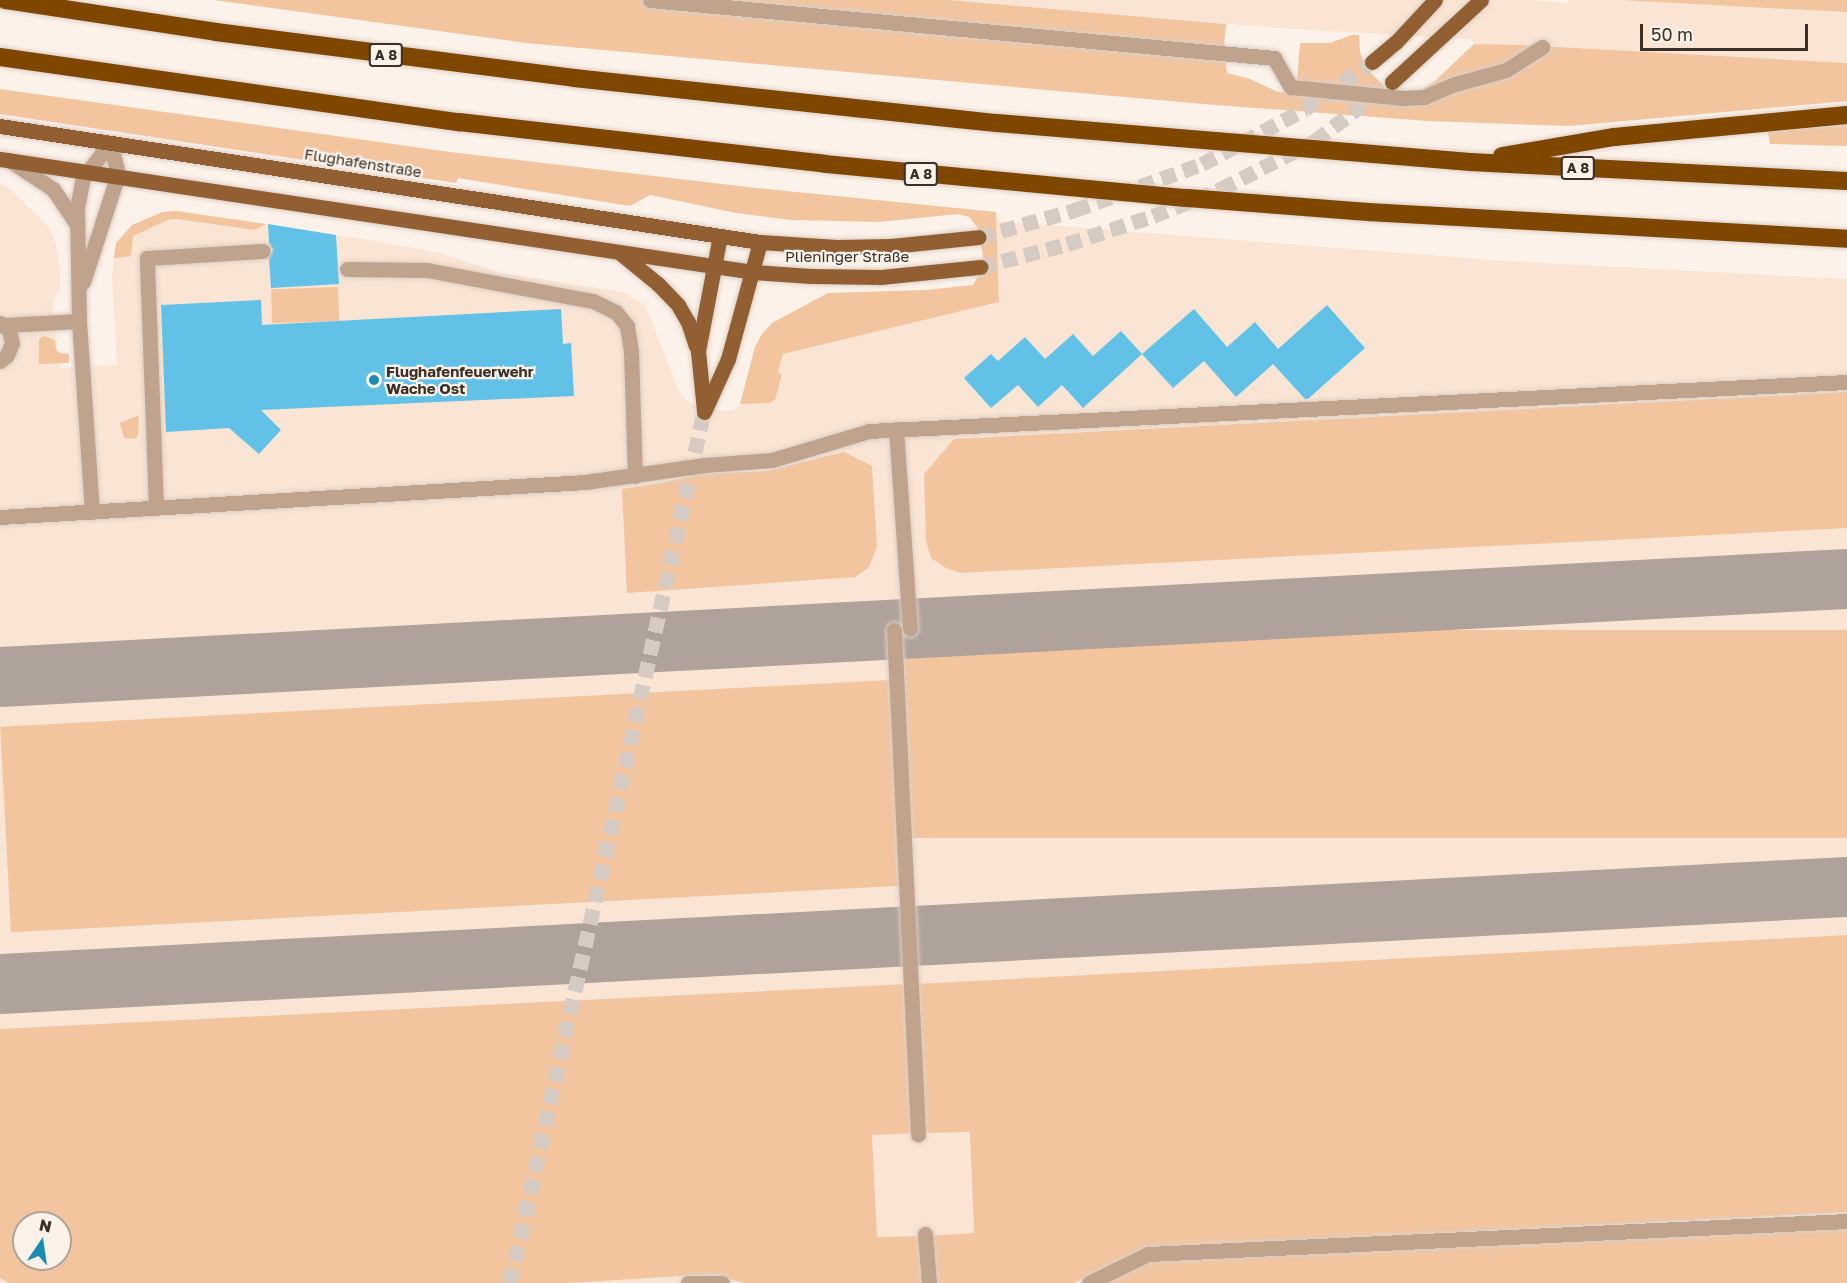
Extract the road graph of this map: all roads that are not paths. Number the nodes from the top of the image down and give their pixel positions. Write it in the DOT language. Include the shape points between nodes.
graph roads {
  1 [pos="5,0"];
  2 [pos="650,0"];
  3 [pos="1435,0"];
  4 [pos="1481,0"];
  5 [pos="1542,47"];
  6 [pos="0,57"];
  7 [pos="1372,62"];
  8 [pos="1392,82"];
  9 [pos="1847,115"];
  10 [pos="0,126"];
  11 [pos="110,143"];
  12 [pos="4,159"];
  13 [pos="1470,162"];
  14 [pos="87,172"];
  15 [pos="118,176"];
  16 [pos="1847,181"];
  17 [pos="76,223"];
  18 [pos="720,236"];
  19 [pos="979,237"];
  20 [pos="1847,239"];
  21 [pos="760,242"];
  22 [pos="263,251"];
  23 [pos="620,253"];
  24 [pos="714,267"];
  25 [pos="980,267"];
  26 [pos="347,269"];
  27 [pos="753,272"];
  28 [pos="80,290"];
  29 [pos="78,321"];
  30 [pos="2,324"];
  31 [pos="698,351"];
  32 [pos="0,361"];
  33 [pos="1847,382"];
  34 [pos="896,429"];
  35 [pos="636,476"];
  36 [pos="156,508"];
  37 [pos="92,512"];
  38 [pos="0,517"];
  39 [pos="918,1134"];
  40 [pos="1847,1221"];
  41 [pos="925,1234"];
  42 [pos="688,1283"];
  43 [pos="722,1283"];
  44 [pos="929,1283"];
  45 [pos="1089,1283"];
  1 -- 13 [label="highway, A 8" via="370,53 693,92 1163,139"];
  2 -- 5 [label="lane" via="1274,58 1291,87 1403,98 1424,97 1506,70"];
  3 -- 7 [label="main road"];
  4 -- 8 [label="main road"];
  6 -- 20 [label="highway, A 8" via="447,120 836,165 1368,212"];
  9 -- 13 [label="highway" via="1614,137"];
  10 -- 11 [label="main road, Flughafenstraße"];
  11 -- 14 [label="lane"];
  11 -- 15 [label="lane"];
  11 -- 18 [label="main road, Flughafenstraße"];
  12 -- 14 [label="main road"];
  12 -- 17 [label="lane" via="53,189"];
  13 -- 16 [label="highway, A 8"];
  14 -- 15 [label="main road"];
  14 -- 17 [label="lane" via="78,192"];
  15 -- 23 [label="main road"];
  15 -- 28 [label="lane"];
  17 -- 28 [label="lane"];
  18 -- 21 [label="main road, Plieninger Straße"];
  18 -- 24 [label="main road"];
  19 -- 21 [label="main road, Plieninger Straße" via="891,246"];
  21 -- 27 [label="main road"];
  22 -- 36 [label="lane" via="147,258"];
  23 -- 24 [label="main road"];
  23 -- 31 [label="main road" via="678,305"];
  24 -- 27 [label="main road, Plieninger Straße"];
  24 -- 31 [label="main road"];
  25 -- 27 [label="main road, Plieninger Straße" via="881,277"];
  26 -- 35 [label="lane" via="427,270 593,301 616,312 627,326 631,351"];
  27 -- 31 [label="main road" via="728,359 704,412"];
  28 -- 29 [label="lane"];
  29 -- 30 [label="lane"];
  29 -- 37 [label="lane"];
  30 -- 32 [label="lane" via="12,343"];
  33 -- 34 [label="lane"];
  34 -- 35 [label="lane" via="869,431 772,460"];
  34 -- 39 [label="lane"];
  35 -- 36 [label="lane"];
  36 -- 37 [label="lane"];
  37 -- 38 [label="lane"];
  40 -- 45 [label="lane" via="1148,1254"];
  41 -- 44 [label="lane"];
  42 -- 43 [label="lane"];
}
